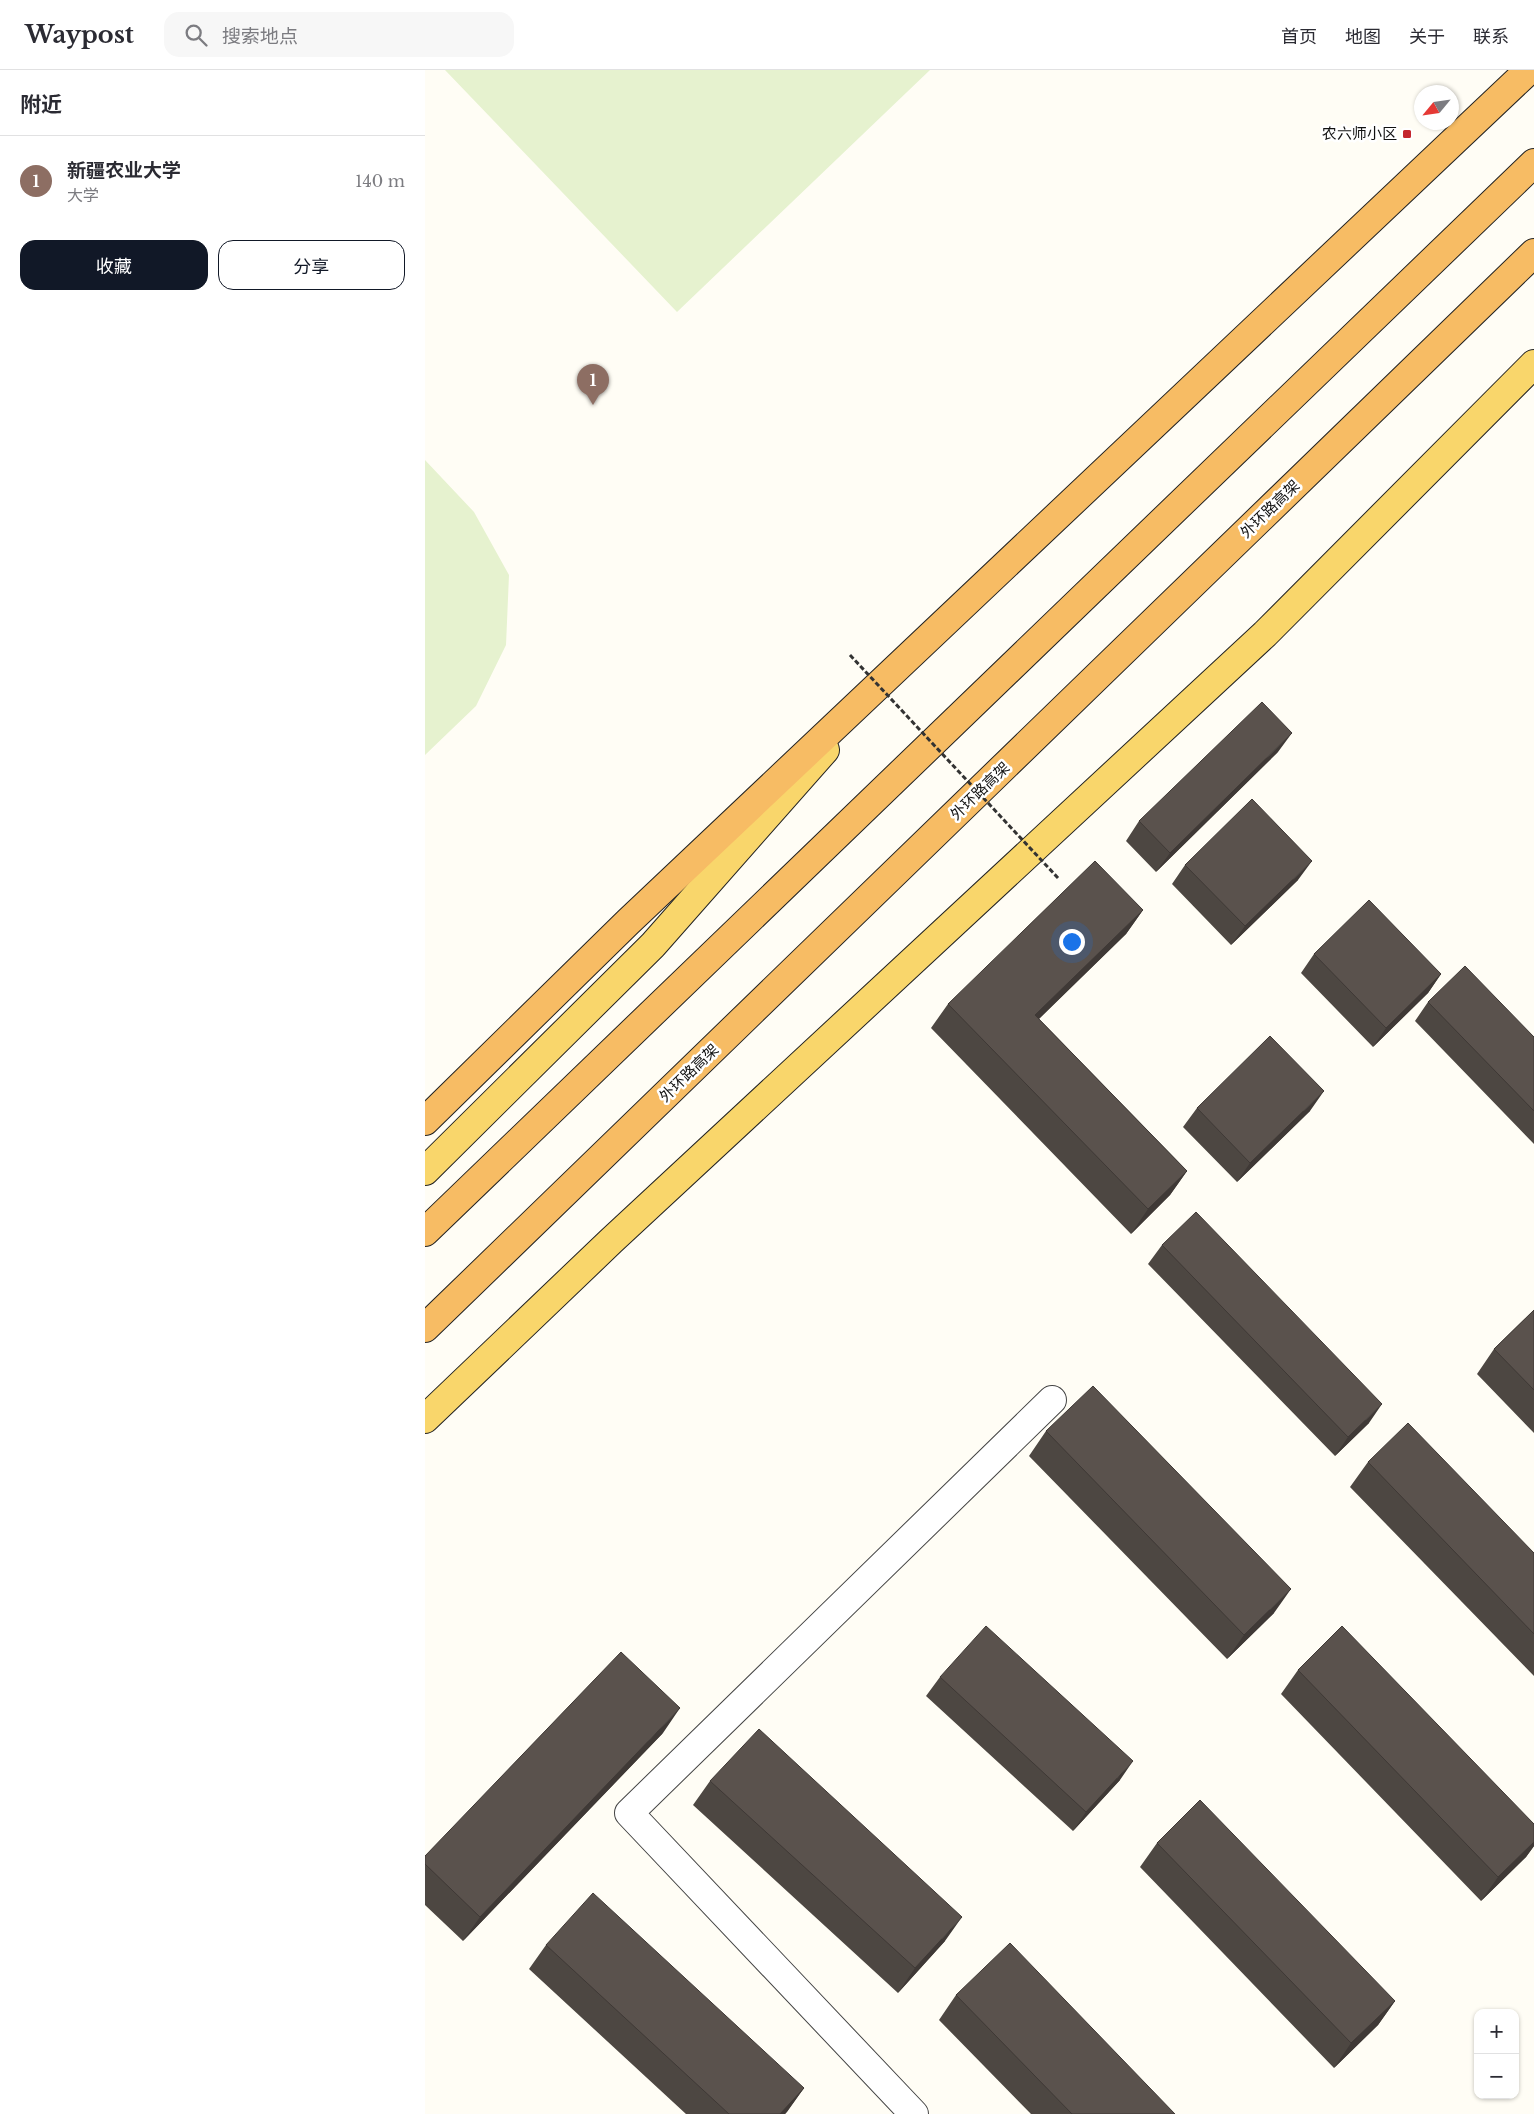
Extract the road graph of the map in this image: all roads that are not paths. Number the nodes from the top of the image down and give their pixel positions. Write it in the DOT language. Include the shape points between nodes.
graph roads {
  1 [pos="1529,70"];
  2 [pos="1534,72"];
  3 [pos="1534,163"];
  4 [pos="1534,253"];
  5 [pos="1534,364"];
  6 [pos="425,1121"];
  7 [pos="425,1171"];
  8 [pos="425,1232"];
  9 [pos="425,1328"];
  10 [pos="1052,1400"];
  11 [pos="425,1419"];
  12 [pos="914,2114"];
  1 -- 6 [label="highway" via="628,922"];
  2 -- 7 [label="main road" via="898,667 653,945"];
  3 -- 8 [label="highway"];
  4 -- 9 [label="highway, 外环路高架"];
  5 -- 11 [label="main road" via="1265,634 611,1241"];
  10 -- 12 [label="street" via="629,1813"];
}
